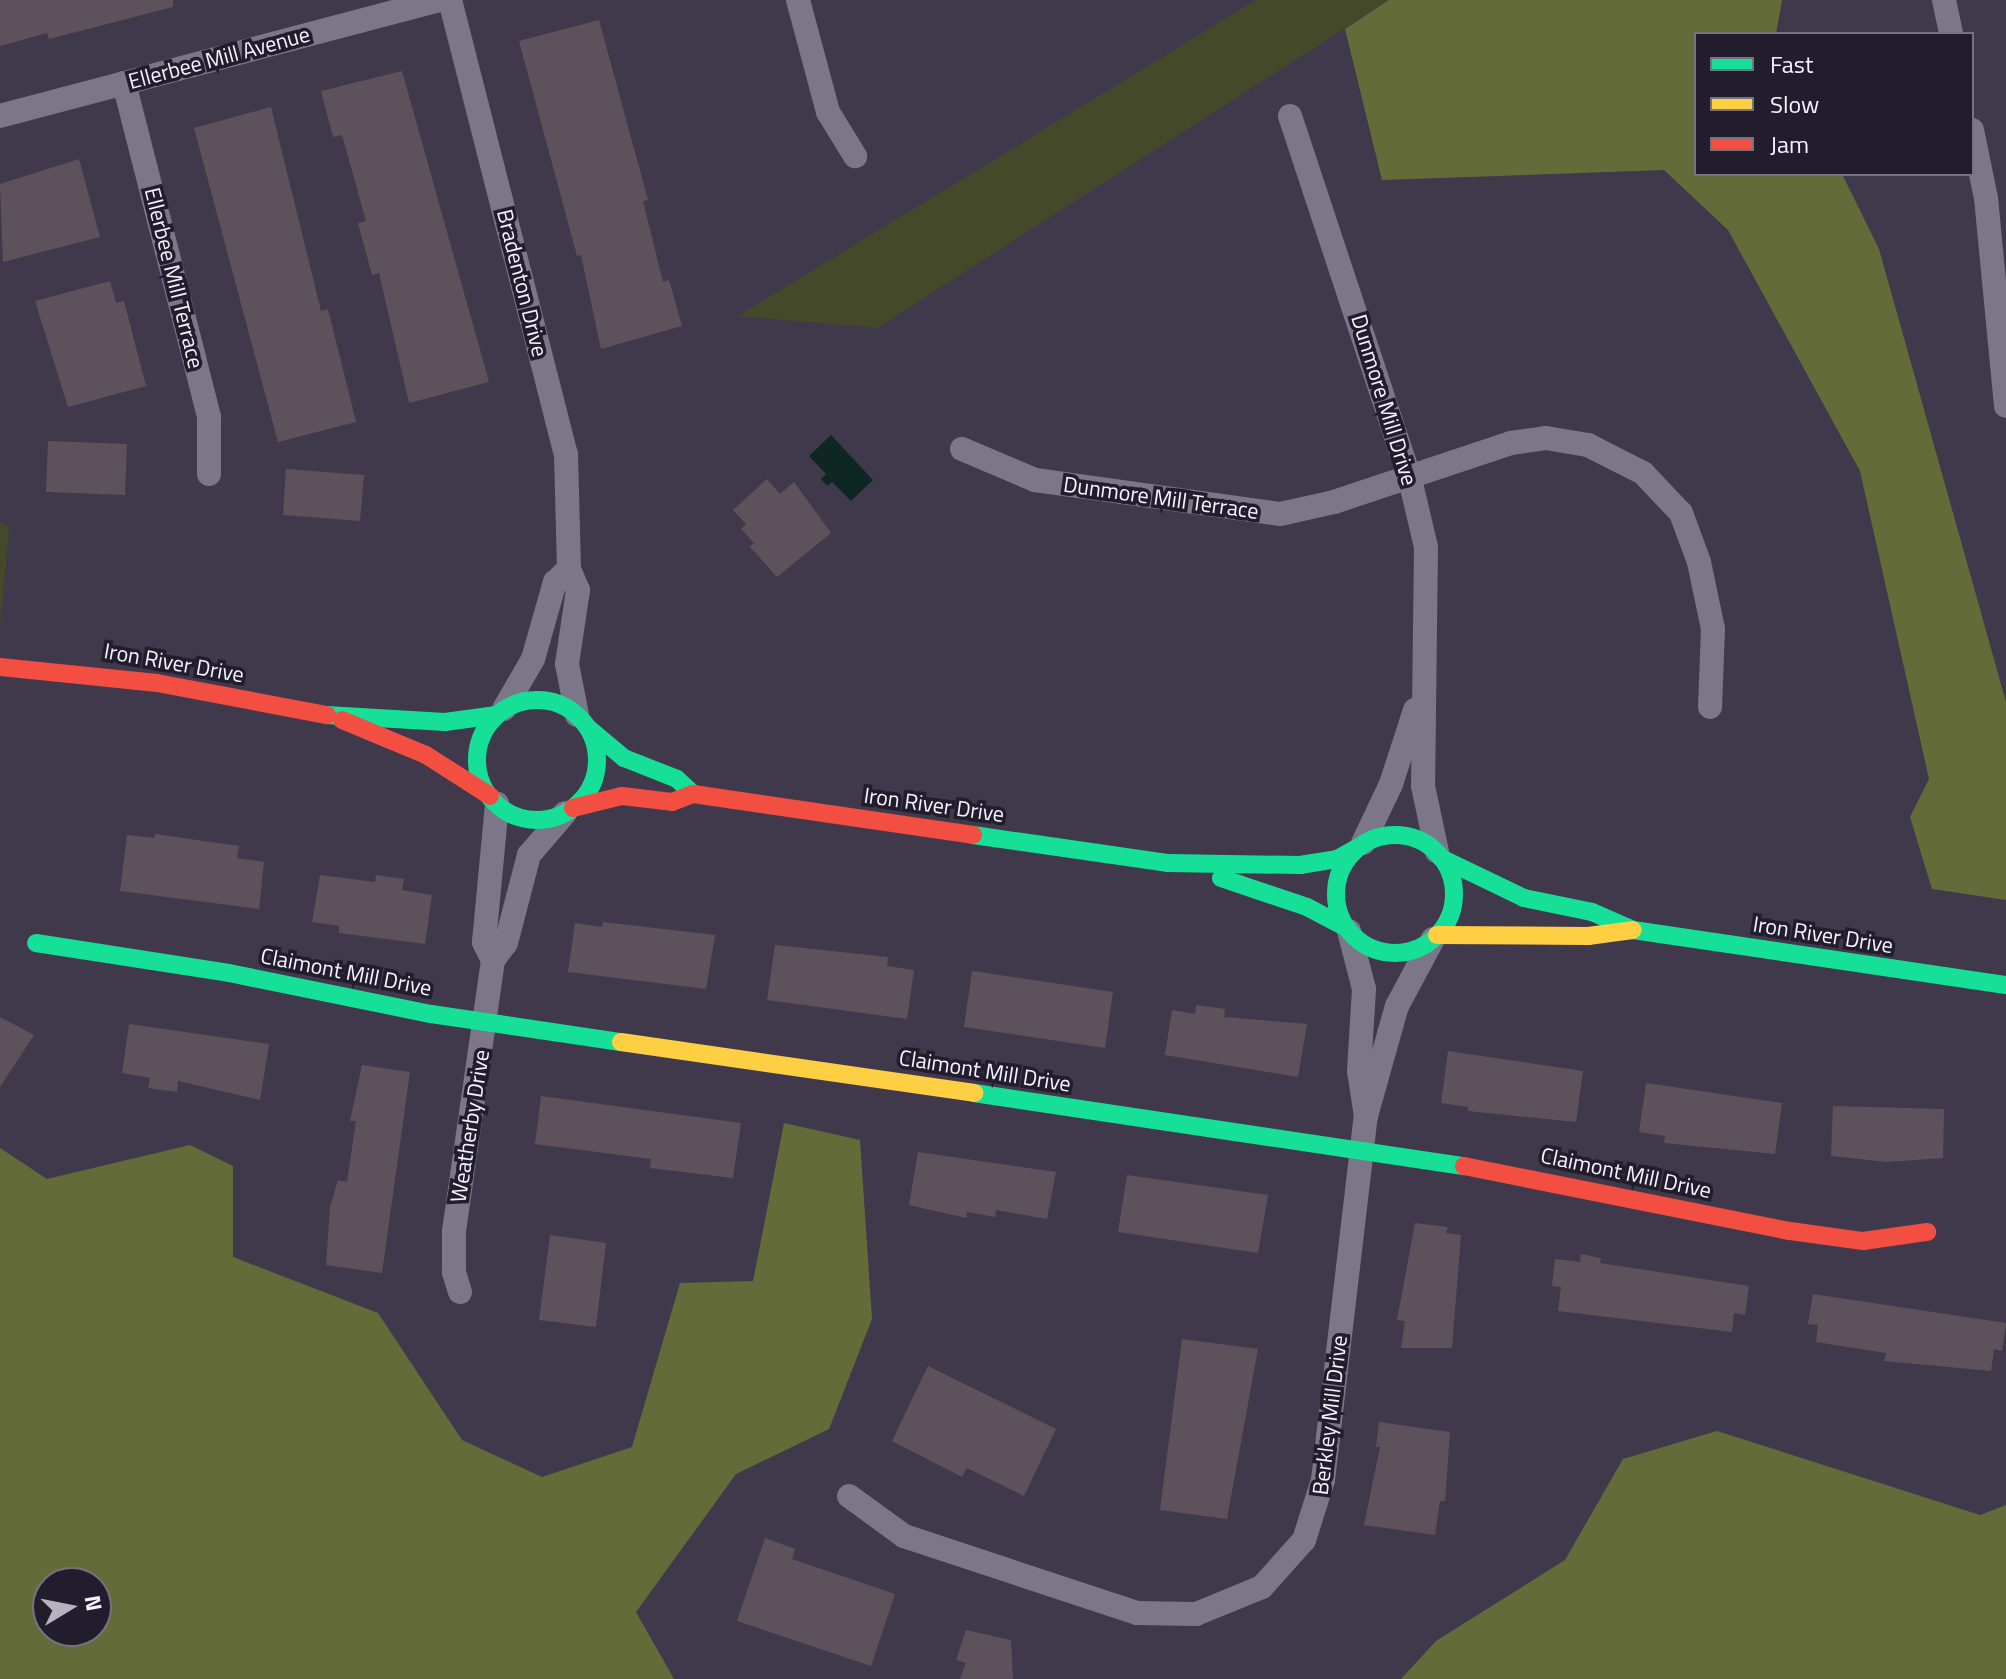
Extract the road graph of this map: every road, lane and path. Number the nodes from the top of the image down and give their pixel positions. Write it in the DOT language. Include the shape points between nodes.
graph roads {
  1 [pos="439,0"];
  2 [pos="450,0"];
  3 [pos="798,0"];
  4 [pos="1944,0"];
  5 [pos="1951,32"];
  6 [pos="124,83"];
  7 [pos="0,116"];
  8 [pos="1290,116"];
  9 [pos="1974,140"];
  10 [pos="855,156"];
  11 [pos="2006,406"];
  12 [pos="962,449"];
  13 [pos="209,474"];
  14 [pos="1409,475"];
  15 [pos="569,569"];
  16 [pos="0,667"];
  17 [pos="1421,693"];
  18 [pos="1710,707"];
  19 [pos="501,712"];
  20 [pos="338,717"];
  21 [pos="583,722"];
  22 [pos="693,794"];
  23 [pos="493,800"];
  24 [pos="569,810"];
  25 [pos="1360,846"];
  26 [pos="1439,855"];
  27 [pos="1167,863"];
  28 [pos="1347,929"];
  29 [pos="1633,930"];
  30 [pos="1435,937"];
  31 [pos="36,943"];
  32 [pos="493,960"];
  33 [pos="2006,985"];
  34 [pos="486,1022"];
  35 [pos="1366,1116"];
  36 [pos="1362,1149"];
  37 [pos="1927,1232"];
  38 [pos="460,1292"];
  39 [pos="849,1496"];
  1 -- 6 [label="street, Ellerbee Mill Avenue"];
  2 -- 15 [label="street, Bradenton Drive" via="566,454"];
  3 -- 10 [label="street" via="828,112"];
  4 -- 5 [label="street"];
  6 -- 7 [label="street, Ellerbee Mill Avenue"];
  6 -- 13 [label="street, Ellerbee Mill Terrace" via="209,417"];
  8 -- 14 [label="street, Dunmore Mill Drive"];
  9 -- 11 [label="street" via="1986,198"];
  12 -- 14 [label="street, Dunmore Mill Terrace" via="1018,476 1254,513 1299,511"];
  14 -- 17 [label="street, Dunmore Mill Drive" via="1426,547 1427,635"];
  14 -- 18 [label="street, Dunmore Mill Terrace" via="1511,443 1546,438 1588,445 1643,473 1681,513 1692,536 1715,644"];
  15 -- 19 [label="street" via="555,582 533,659"];
  15 -- 21 [label="street, Bradenton Drive" via="578,590 567,664"];
  16 -- 20 [label="street, Iron River Drive" via="157,683"];
  17 -- 25 [label="street, Dunmore Mill Drive" via="1391,784"];
  17 -- 26 [label="street, Dunmore Mill Drive" via="1425,801"];
  19 -- 20 [label="street, Iron River Drive" via="445,722 364,714"];
  19 -- 21 [label="street" via="534,699"];
  19 -- 23 [label="street" via="479,745 481,781"];
  20 -- 23 [label="street, Iron River Drive" via="359,731 426,755"];
  21 -- 22 [label="street, Iron River Drive" via="624,758 677,779"];
  21 -- 24 [label="street" via="596,771"];
  22 -- 24 [label="street, Iron River Drive" via="672,802 622,796"];
  22 -- 27 [label="street, Iron River Drive"];
  23 -- 24 [label="street" via="522,818"];
  23 -- 32 [label="street, Weatherby Drive" via="484,942"];
  24 -- 32 [label="street, Weatherby Drive" via="529,855 506,943"];
  25 -- 26 [label="street" via="1393,834 1424,842"];
  25 -- 27 [label="street, Iron River Drive" via="1337,859 1300,865"];
  25 -- 28 [label="street" via="1338,875 1336,892"];
  26 -- 29 [label="street, Iron River Drive" via="1524,898 1592,912"];
  26 -- 30 [label="street" via="1450,872 1453,905"];
  27 -- 28 [label="street, Iron River Drive" via="1259,888"];
  28 -- 30 [label="street" via="1385,952 1410,950"];
  28 -- 35 [label="street, Berkley Mill Drive" via="1363,978 1359,1071"];
  29 -- 30 [label="street, Iron River Drive" via="1588,936"];
  29 -- 33 [label="street, Iron River Drive"];
  30 -- 35 [label="street, Berkley Mill Drive" via="1397,1006"];
  31 -- 34 [label="street, Claimont Mill Drive"];
  32 -- 34 [label="street, Weatherby Drive"];
  34 -- 36 [label="street, Claimont Mill Drive"];
  34 -- 38 [label="street, Weatherby Drive" via="454,1231 454,1272"];
  35 -- 36 [label="street, Berkley Mill Drive"];
  36 -- 37 [label="street, Claimont Mill Drive" via="1831,1237 1872,1240"];
  36 -- 39 [label="street, Berkley Mill Drive" via="1319,1501 1304,1540 1262,1587 1196,1614 1137,1613 904,1536"];
}
